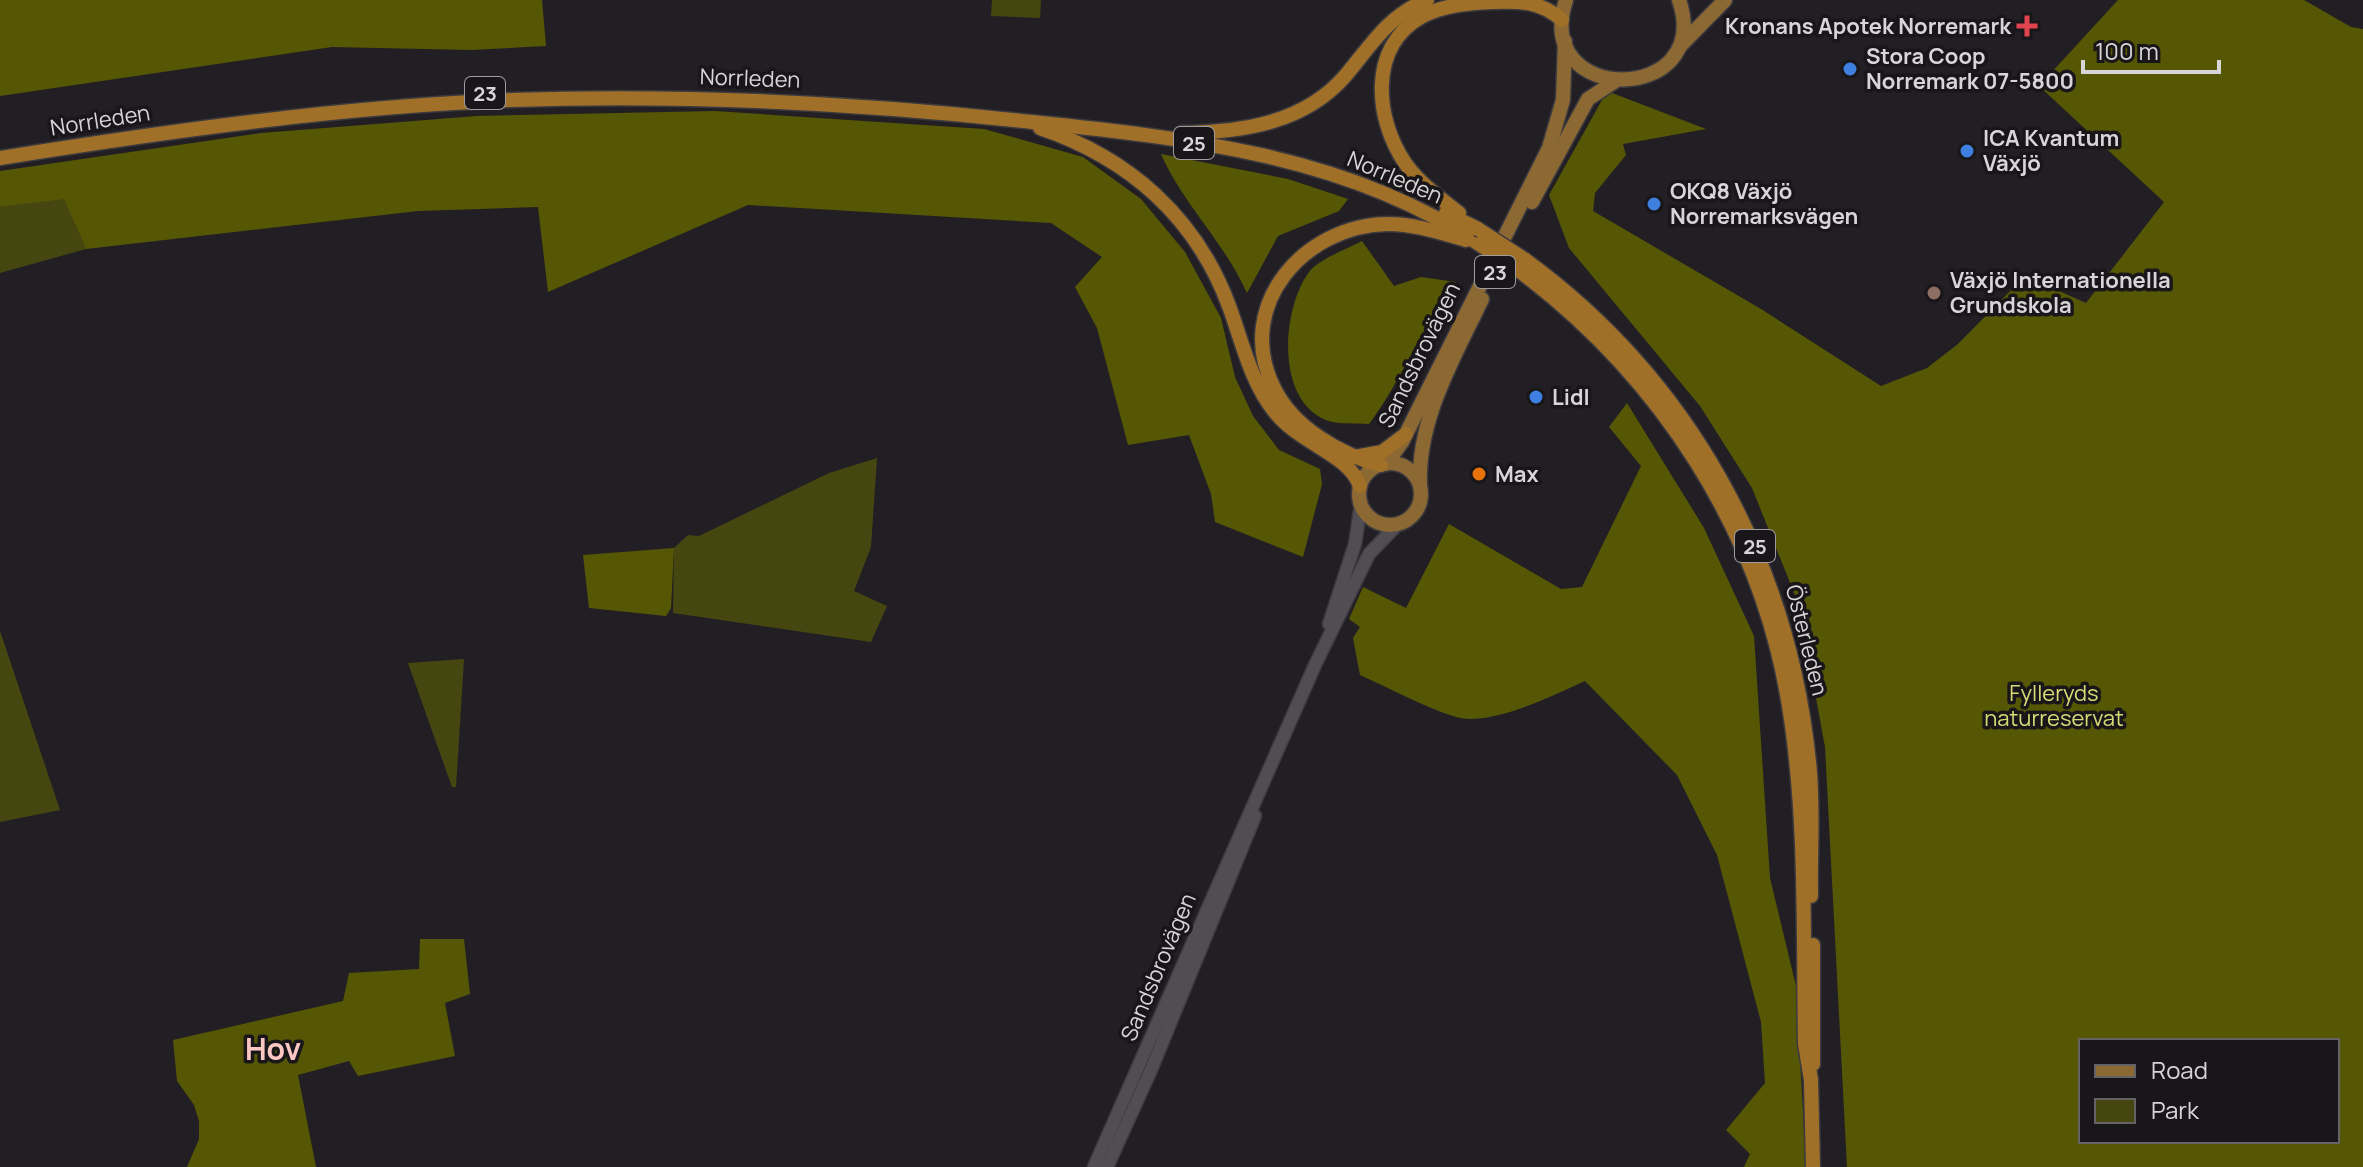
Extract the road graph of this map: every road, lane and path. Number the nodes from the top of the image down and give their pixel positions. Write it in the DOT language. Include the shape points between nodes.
graph roads {
  1 [pos="1427,0"];
  2 [pos="1566,0"];
  3 [pos="1679,0"];
  4 [pos="1725,0"];
  5 [pos="1562,20"];
  6 [pos="1565,41"];
  7 [pos="1677,49"];
  8 [pos="1614,82"];
  9 [pos="1001,118"];
  10 [pos="1182,133"];
  11 [pos="0,149"];
  12 [pos="0,158"];
  13 [pos="1478,236"];
  14 [pos="1406,434"];
  15 [pos="1351,455"];
  16 [pos="1384,464"];
  17 [pos="1360,486"];
  18 [pos="1420,486"];
  19 [pos="1361,504"];
  20 [pos="1397,525"];
  21 [pos="1315,665"];
  22 [pos="1265,784"];
  23 [pos="1094,1167"];
  24 [pos="1107,1167"];
  25 [pos="1813,1167"];
  1 -- 10 [label="highway, 23" via="1383,27 1338,84 1302,110 1256,126"];
  2 -- 5 [label="main road, Sandsbrovägen"];
  3 -- 7 [label="main road" via="1683,28"];
  4 -- 7 [label="main road, 23"];
  5 -- 6 [label="main road, Sandsbrovägen"];
  5 -- 13 [label="highway" via="1543,6 1526,2 1450,6 1406,28 1384,62 1383,108 1399,151"];
  6 -- 8 [label="main road" via="1579,64"];
  6 -- 14 [label="main road, Sandsbrovägen" via="1563,100 1549,148"];
  7 -- 8 [label="main road, 23" via="1646,77"];
  8 -- 18 [label="main road, Sandsbrovägen / 23" via="1594,92 1582,108 1485,291 1424,429"];
  9 -- 12 [label="highway, Norrleden / 23" via="784,100 507,101 297,116"];
  9 -- 13 [label="highway, Norrleden / 25" via="1181,141 1306,166 1410,204"];
  9 -- 17 [label="highway, 23" via="1101,154 1176,213 1216,274 1272,410 1296,434 1351,466"];
  10 -- 11 [label="highway, Norrleden / 23" via="870,96 563,90 296,107"];
  10 -- 13 [label="highway, Norrleden / 25" via="1348,170"];
  13 -- 15 [label="highway" via="1406,225 1358,228 1322,240 1280,279 1264,319 1264,357 1274,388 1295,417"];
  13 -- 25 [label="highway, Österleden / 25, bridge" via="1606,327 1679,412 1734,501 1774,594 1801,701 1813,811"];
  14 -- 15 [label="highway" via="1382,452"];
  14 -- 16 [label="main road, Sandsbrovägen"];
  15 -- 16 [label="highway"];
  16 -- 17 [label="main road" via="1368,473"];
  16 -- 18 [label="main road" via="1406,468"];
  17 -- 19 [label="main road"];
  18 -- 20 [label="main road, 23" via="1416,511"];
  19 -- 20 [label="main road" via="1375,521"];
  19 -- 21 [label="main road, Sandsbrovägen" via="1355,544"];
  20 -- 21 [label="main road, Sandsbrovägen" via="1369,554"];
  21 -- 22 [label="main road, Sandsbrovägen"];
  22 -- 23 [label="main road, Sandsbrovägen"];
  22 -- 24 [label="main road, Sandsbrovägen" via="1250,831"];
}
